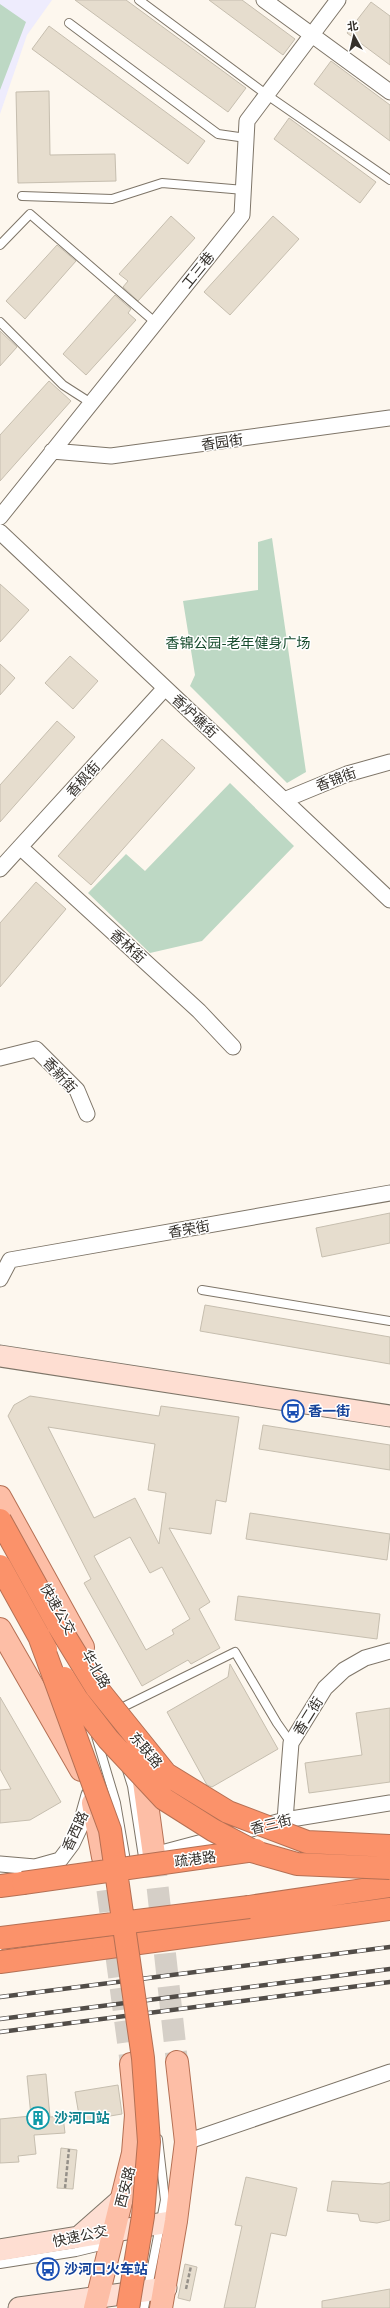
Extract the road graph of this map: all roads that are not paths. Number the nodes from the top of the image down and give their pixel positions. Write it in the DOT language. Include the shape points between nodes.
graph roads {
  1 [pos="139,0"];
  2 [pos="264,0"];
  3 [pos="338,0"];
  4 [pos="69,23"];
  5 [pos="312,35"];
  6 [pos="390,92"];
  7 [pos="267,95"];
  8 [pos="246,138"];
  9 [pos="390,180"];
  10 [pos="244,190"];
  11 [pos="22,196"];
  12 [pos="0,245"];
  13 [pos="0,322"];
  14 [pos="156,323"];
  15 [pos="91,403"];
  16 [pos="390,418"];
  17 [pos="52,451"];
  18 [pos="0,517"];
  19 [pos="0,532"];
  20 [pos="165,688"];
  21 [pos="390,762"];
  22 [pos="284,800"];
  23 [pos="20,847"];
  24 [pos="2,864"];
  25 [pos="390,900"];
  26 [pos="233,1047"];
  27 [pos="0,1058"];
  28 [pos="87,1114"];
  29 [pos="390,1193"];
  30 [pos="0,1279"];
  31 [pos="202,1290"];
  32 [pos="390,1321"];
  33 [pos="0,1342"];
  34 [pos="0,1356"];
  35 [pos="390,1401"];
  36 [pos="390,1416"];
  37 [pos="0,1497"];
  38 [pos="0,1520"];
  39 [pos="0,1533"];
  40 [pos="2,1563"];
  41 [pos="0,1629"];
  42 [pos="39,1636"];
  43 [pos="390,1651"];
  44 [pos="55,1654"];
  45 [pos="62,1667"];
  46 [pos="89,1692"];
  47 [pos="112,1715"];
  48 [pos="292,1743"];
  49 [pos="90,1788"];
  50 [pos="390,1803"];
  51 [pos="285,1820"];
  52 [pos="390,1832"];
  53 [pos="390,1846"];
  54 [pos="149,1856"];
  55 [pos="103,1857"];
  56 [pos="126,1861"];
  57 [pos="0,1864"];
  58 [pos="390,1868"];
  59 [pos="0,1886"];
  60 [pos="390,1886"];
  61 [pos="390,1909"];
  62 [pos="0,1938"];
  63 [pos="0,1962"];
  64 [pos="173,2063"];
  65 [pos="140,2065"];
  66 [pos="390,2072"];
  67 [pos="186,2142"];
  68 [pos="122,2199"];
  69 [pos="170,2215"];
  70 [pos="80,2237"];
  71 [pos="111,2238"];
  72 [pos="0,2250"];
  73 [pos="0,2264"];
  74 [pos="161,2298"];
  75 [pos="96,2303"];
  76 [pos="19,2308"];
  77 [pos="128,2308"];
  1 -- 7 [label="lane"];
  2 -- 5 [label="street"];
  3 -- 5 [label="street, 工三巷"];
  4 -- 8 [label="lane" via="218,134"];
  5 -- 6 [label="street"];
  5 -- 7 [label="street, 工三巷"];
  7 -- 8 [label="street, 工三巷" via="247,122"];
  7 -- 9 [label="lane"];
  8 -- 10 [label="street, 工三巷"];
  10 -- 11 [label="lane" via="162,183 112,199"];
  10 -- 14 [label="street, 工三巷" via="242,215"];
  12 -- 14 [label="lane" via="30,214"];
  13 -- 15 [label="lane" via="63,385"];
  14 -- 15 [label="street, 工三巷"];
  15 -- 17 [label="street, 工三巷"];
  16 -- 17 [label="street, 香园街" via="111,456"];
  17 -- 18 [label="street, 工三巷"];
  19 -- 20 [label="street, 香炉礁街"];
  20 -- 22 [label="street, 香炉礁街"];
  20 -- 23 [label="street, 香枫街"];
  21 -- 22 [label="street, 香锦街" via="347,774"];
  22 -- 25 [label="street, 香炉礁街"];
  23 -- 24 [label="street, 香枫街"];
  23 -- 26 [label="street, 香林街" via="198,1011"];
  27 -- 28 [label="street, 香新街" via="36,1049 76,1090"];
  29 -- 30 [label="street, 香荣街" via="10,1260"];
  31 -- 32 [label="lane"];
  33 -- 35 [label="street"];
  34 -- 36 [label="street"];
  37 -- 47 [label="main road, 华北路"];
  38 -- 53 [label="highway, 东联路, bridge" via="58,1625 96,1686 166,1774 228,1812 307,1842"];
  39 -- 46 [label="lane, 快速公交"];
  40 -- 42 [label="highway, 东联路, bridge"];
  40 -- 44 [label="lane, 快速公交"];
  41 -- 49 [label="main road" via="76,1759"];
  42 -- 58 [label="highway, 东联路, bridge" via="77,1699 108,1739 164,1799 213,1830 255,1852 297,1864"];
  42 -- 77 [label="highway, bridge" via="110,1830 143,2058 149,2142 143,2216"];
  43 -- 48 [label="street, 香二街" via="365,1658 344,1670 325,1688"];
  45 -- 56 [label="lane" via="95,1734 108,1770"];
  47 -- 48 [label="lane" via="235,1652 277,1723"];
  47 -- 54 [label="main road, 华北路" via="142,1766"];
  48 -- 51 [label="street, 香二街"];
  49 -- 55 [label="main road"];
  49 -- 57 [label="street, 香西路" via="80,1827 60,1860 35,1867"];
  50 -- 51 [label="street, 香三街"];
  51 -- 54 [label="street, 香三街"];
  52 -- 59 [label="highway, 疏港路, bridge"];
  60 -- 62 [label="highway, bridge"];
  61 -- 63 [label="highway"];
  64 -- 67 [label="main road"];
  64 -- 69 [label="lane" via="180,2165"];
  65 -- 68 [label="main road, 西安路" via="130,2171"];
  65 -- 69 [label="lane"];
  66 -- 67 [label="street"];
  67 -- 69 [label="main road"];
  68 -- 70 [label="street"];
  68 -- 71 [label="main road, 西安路"];
  69 -- 71 [label="street"];
  69 -- 74 [label="main road"];
  70 -- 71 [label="street"];
  70 -- 72 [label="street"];
  71 -- 73 [label="lane, 快速公交" via="76,2252"];
  71 -- 75 [label="main road, 西安路"];
  74 -- 75 [label="street"];
  75 -- 76 [label="street"];
}
